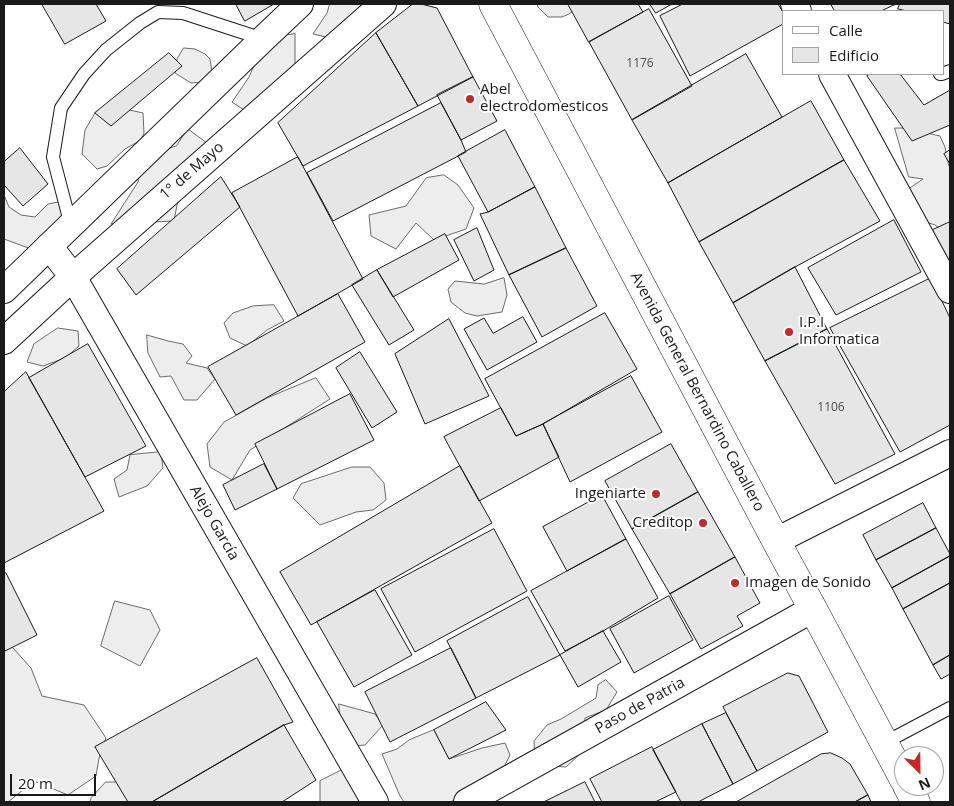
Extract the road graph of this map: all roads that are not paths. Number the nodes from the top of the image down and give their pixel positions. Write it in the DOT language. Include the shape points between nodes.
graph roads {
  1 [pos="300,4"];
  2 [pos="383,4"];
  3 [pos="493,4"];
  4 [pos="263,39"];
  5 [pos="833,75"];
  6 [pos="71,226"];
  7 [pos="49,246"];
  8 [pos="73,277"];
  9 [pos="5,285"];
  10 [pos="950,290"];
  11 [pos="31,316"];
  12 [pos="4,341"];
  13 [pos="950,453"];
  14 [pos="776,541"];
  15 [pos="814,609"];
  16 [pos="950,708"];
  17 [pos="884,743"];
  18 [pos="894,762"];
  19 [pos="375,802"];
  20 [pos="466,802"];
  1 -- 4 [label="street"];
  2 -- 8 [label="street, 1° de Mayo"];
  3 -- 14 [label="main road, Avenida General Bernardino Caballero"];
  4 -- 6 [label="street"];
  4 -- 6 [label="lane" via="183,13 158,12 106,50 84,74 61,108 53,157"];
  5 -- 10 [label="street"];
  6 -- 7 [label="street"];
  7 -- 8 [label="street, Alejo García"];
  7 -- 9 [label="street"];
  8 -- 11 [label="street, 1° de Mayo"];
  8 -- 19 [label="street, Alejo García"];
  9 -- 11 [label="street"];
  11 -- 12 [label="street, 1° de Mayo"];
  13 -- 14 [label="street"];
  14 -- 15 [label="main road, Avenida General Bernardino Caballero"];
  15 -- 17 [label="main road, Avenida General Bernardino Caballero"];
  15 -- 20 [label="street, Paso de Patria"];
  16 -- 17 [label="lane"];
  17 -- 18 [label="main road, Avenida General Bernardino Caballero"];
}
